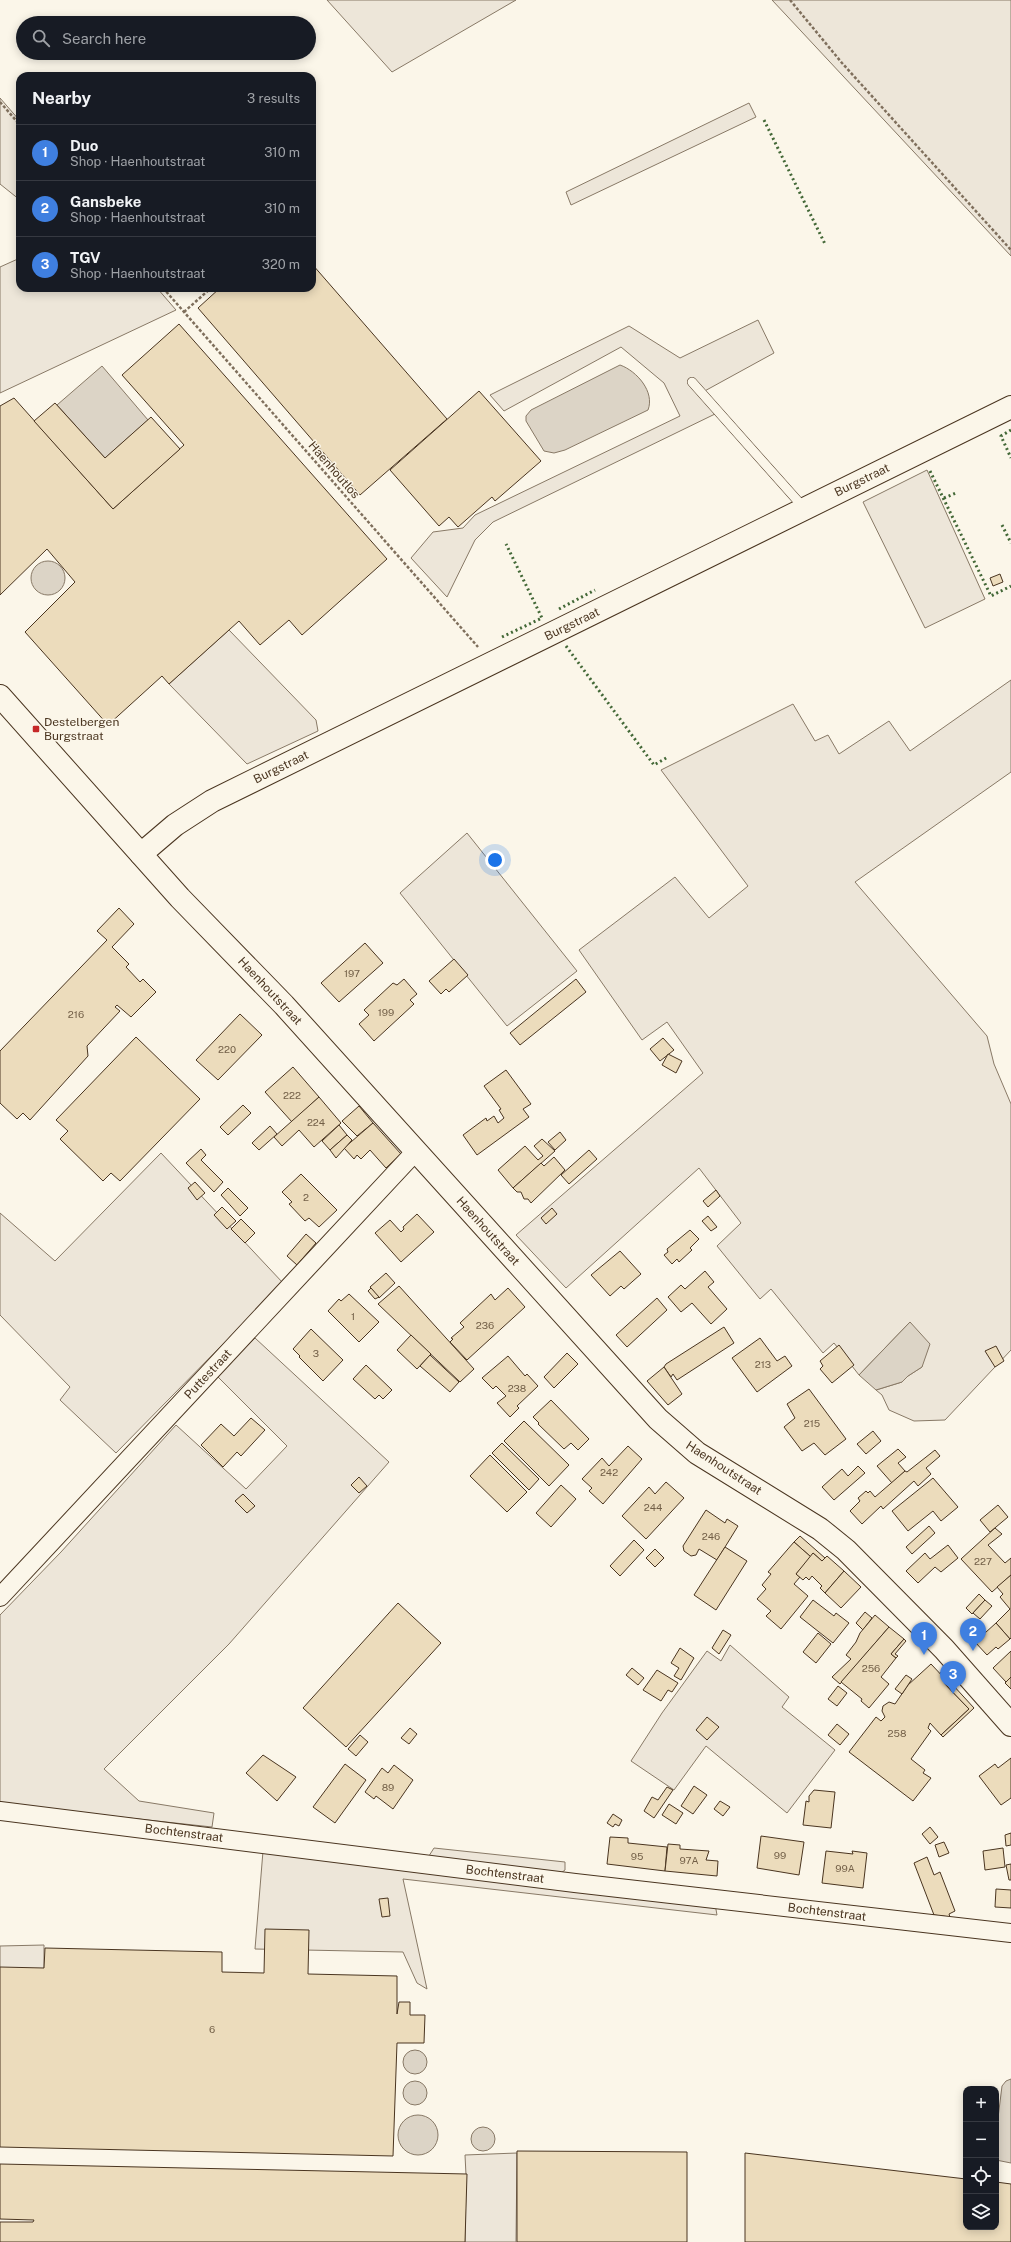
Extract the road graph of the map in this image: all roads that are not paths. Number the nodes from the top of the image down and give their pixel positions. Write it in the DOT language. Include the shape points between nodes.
graph roads {
  1 [pos="692,382"];
  2 [pos="1011,407"];
  3 [pos="805,509"];
  4 [pos="0,696"];
  5 [pos="141,854"];
  6 [pos="416,1151"];
  7 [pos="0,1597"];
  8 [pos="1011,1725"];
  9 [pos="0,1811"];
  10 [pos="1011,1933"];
  1 -- 3 [label="lane"];
  2 -- 3 [label="street, Burgstraat"];
  3 -- 5 [label="street, Burgstraat" via="212,801 180,822"];
  4 -- 5 [label="street, Haenhoutstraat"];
  5 -- 6 [label="street, Haenhoutstraat" via="180,898 274,994"];
  6 -- 7 [label="street, Puttestraat"];
  6 -- 8 [label="street, Haenhoutstraat" via="658,1419 697,1453 820,1529 846,1550 944,1649"];
  9 -- 10 [label="street, Bochtenstraat" via="576,1883"];
}
